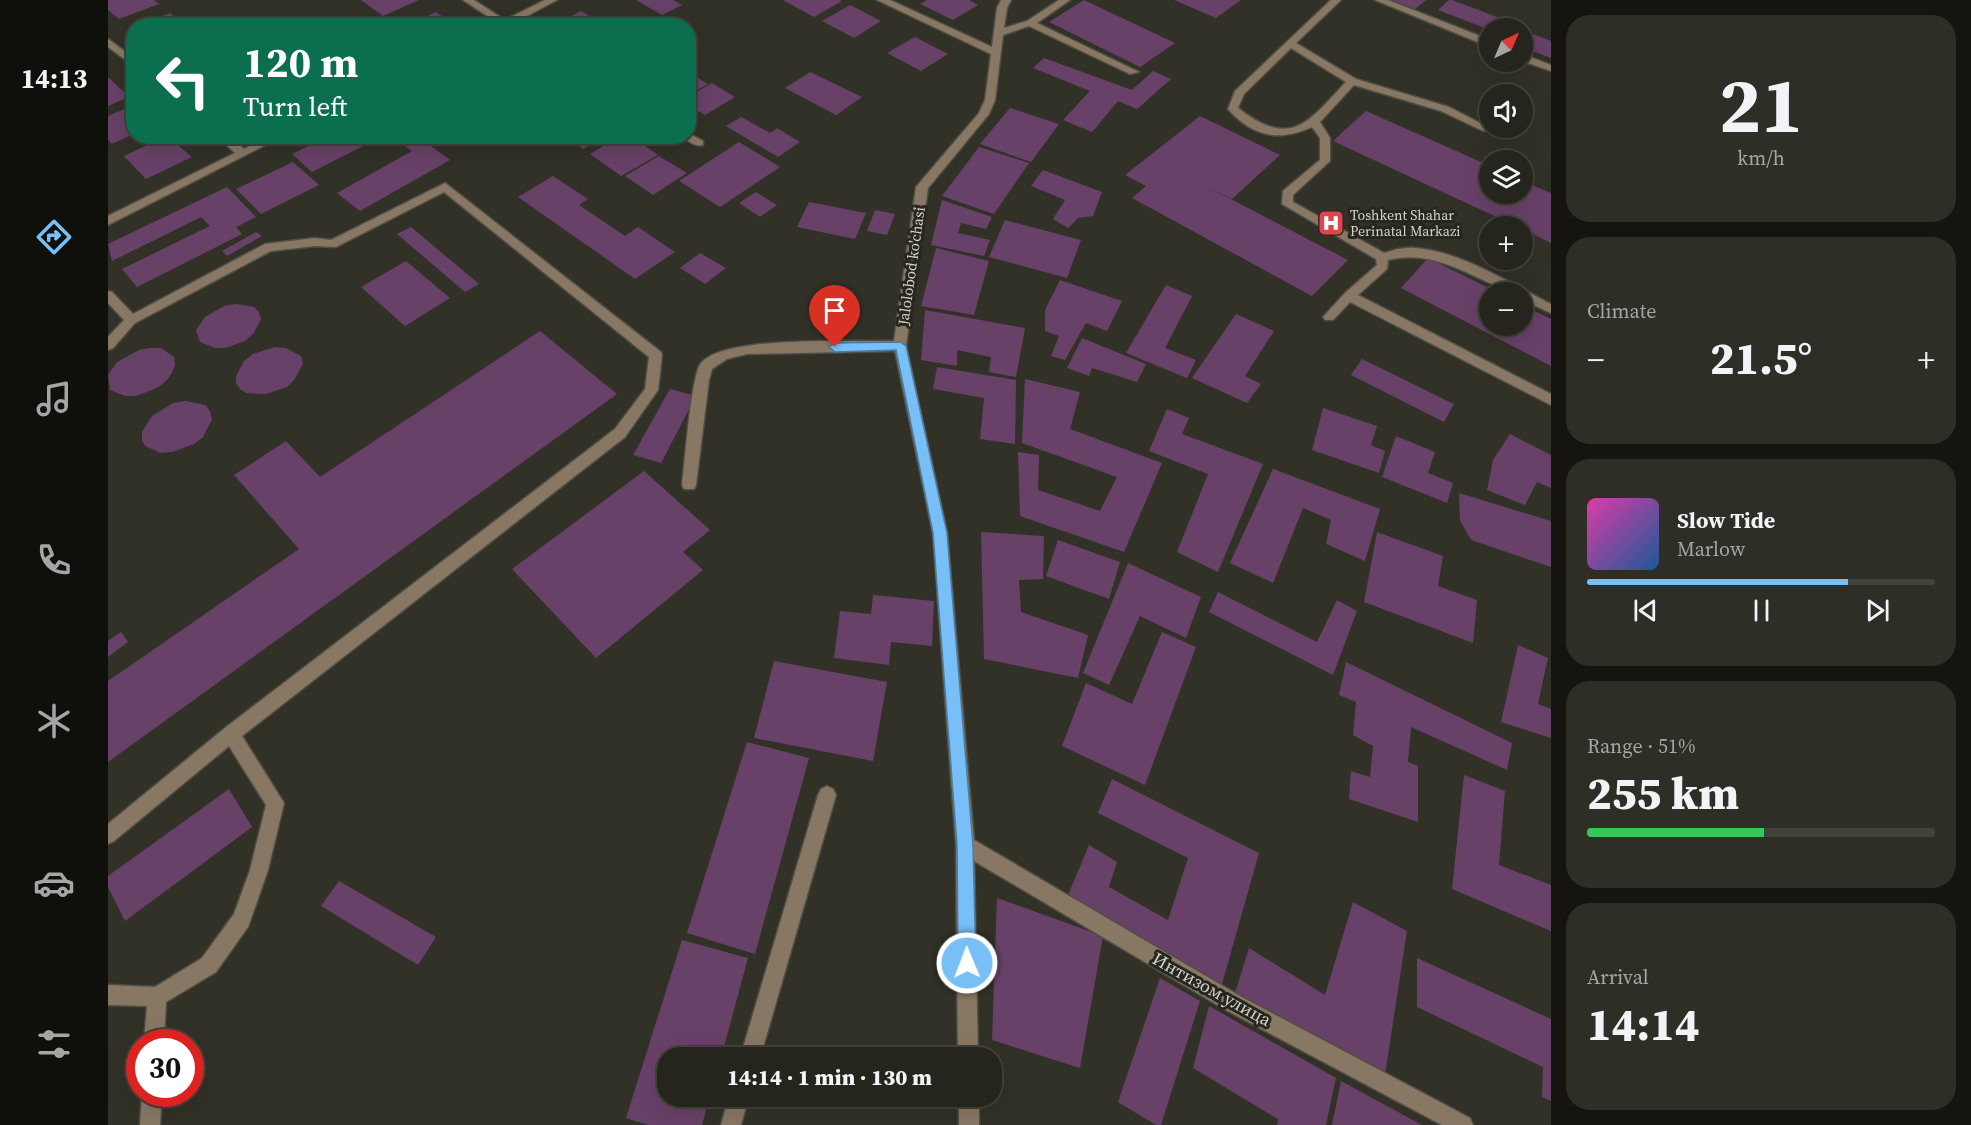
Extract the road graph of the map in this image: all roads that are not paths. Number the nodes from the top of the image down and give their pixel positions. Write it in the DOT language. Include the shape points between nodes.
graph roads {
  1 [pos="468,0"];
  2 [pos="552,0"];
  3 [pos="882,0"];
  4 [pos="1006,0"];
  5 [pos="1065,0"];
  6 [pos="1336,0"];
  7 [pos="1380,0"];
  8 [pos="495,18"];
  9 [pos="518,18"];
  10 [pos="1030,23"];
  11 [pos="999,33"];
  12 [pos="1479,40"];
  13 [pos="108,42"];
  14 [pos="1289,43"];
  15 [pos="996,53"];
  16 [pos="126,57"];
  17 [pos="1533,61"];
  18 [pos="1551,68"];
  19 [pos="1134,72"];
  20 [pos="1352,81"];
  21 [pos="1314,122"];
  22 [pos="1479,125"];
  23 [pos="696,141"];
  24 [pos="699,143"];
  25 [pos="231,144"];
  26 [pos="262,144"];
  27 [pos="243,154"];
  28 [pos="108,220"];
  29 [pos="1382,257"];
  30 [pos="1497,282"];
  31 [pos="108,295"];
  32 [pos="1349,296"];
  33 [pos="1533,300"];
  34 [pos="1551,309"];
  35 [pos="1329,317"];
  36 [pos="131,320"];
  37 [pos="108,345"];
  38 [pos="900,346"];
  39 [pos="1551,400"];
  40 [pos="689,485"];
  41 [pos="231,734"];
  42 [pos="827,795"];
  43 [pos="108,835"];
  44 [pos="965,845"];
  45 [pos="108,995"];
  46 [pos="157,997"];
  47 [pos="155,1029"];
  48 [pos="753,1047"];
  49 [pos="968,1047"];
  50 [pos="151,1107"];
  51 [pos="736,1107"];
  52 [pos="969,1107"];
  53 [pos="150,1125"];
  54 [pos="731,1125"];
  55 [pos="969,1125"];
  56 [pos="1463,1125"];
  1 -- 8 [label="street"];
  2 -- 9 [label="street"];
  3 -- 15 [label="street"];
  4 -- 11 [label="street, Jalolobod ko'chasi"];
  5 -- 10 [label="street"];
  6 -- 14 [label="street"];
  7 -- 12 [label="street"];
  10 -- 11 [label="street"];
  10 -- 19 [label="street"];
  11 -- 15 [label="street, Jalolobod ko'chasi"];
  13 -- 16 [label="street"];
  14 -- 20 [label="street"];
  14 -- 21 [label="street" via="1239,93 1233,109 1266,130 1287,133"];
  15 -- 38 [label="street, Jalolobod ko'chasi" via="990,100 984,114 922,187"];
  17 -- 18 [label="street"];
  20 -- 21 [label="street"];
  20 -- 22 [label="street" via="1445,109"];
  21 -- 29 [label="street" via="1325,138 1325,161 1287,194 1288,204"];
  23 -- 24 [label="street"];
  25 -- 27 [label="street"];
  26 -- 27 [label="street"];
  27 -- 28 [label="street"];
  29 -- 30 [label="street" via="1406,252 1431,255"];
  29 -- 32 [label="street" via="1383,266"];
  31 -- 36 [label="street"];
  32 -- 35 [label="street"];
  32 -- 39 [label="street"];
  33 -- 34 [label="street"];
  36 -- 37 [label="street"];
  36 -- 41 [label="street" via="270,247 332,244 445,186 656,355 651,390 620,433"];
  38 -- 40 [label="street" via="747,349 723,355 706,366"];
  38 -- 44 [label="street, Jalolobod ko'chasi" via="940,533"];
  41 -- 43 [label="street"];
  41 -- 46 [label="street" via="275,803 259,870 241,920 209,965"];
  42 -- 48 [label="street"];
  44 -- 49 [label="street, Jalolobod ko'chasi"];
  44 -- 56 [label="street, Интизом улица" via="1233,1003"];
  45 -- 46 [label="street"];
  46 -- 47 [label="street"];
  50 -- 53 [label="street"];
  51 -- 54 [label="street"];
  52 -- 55 [label="street"];
}
